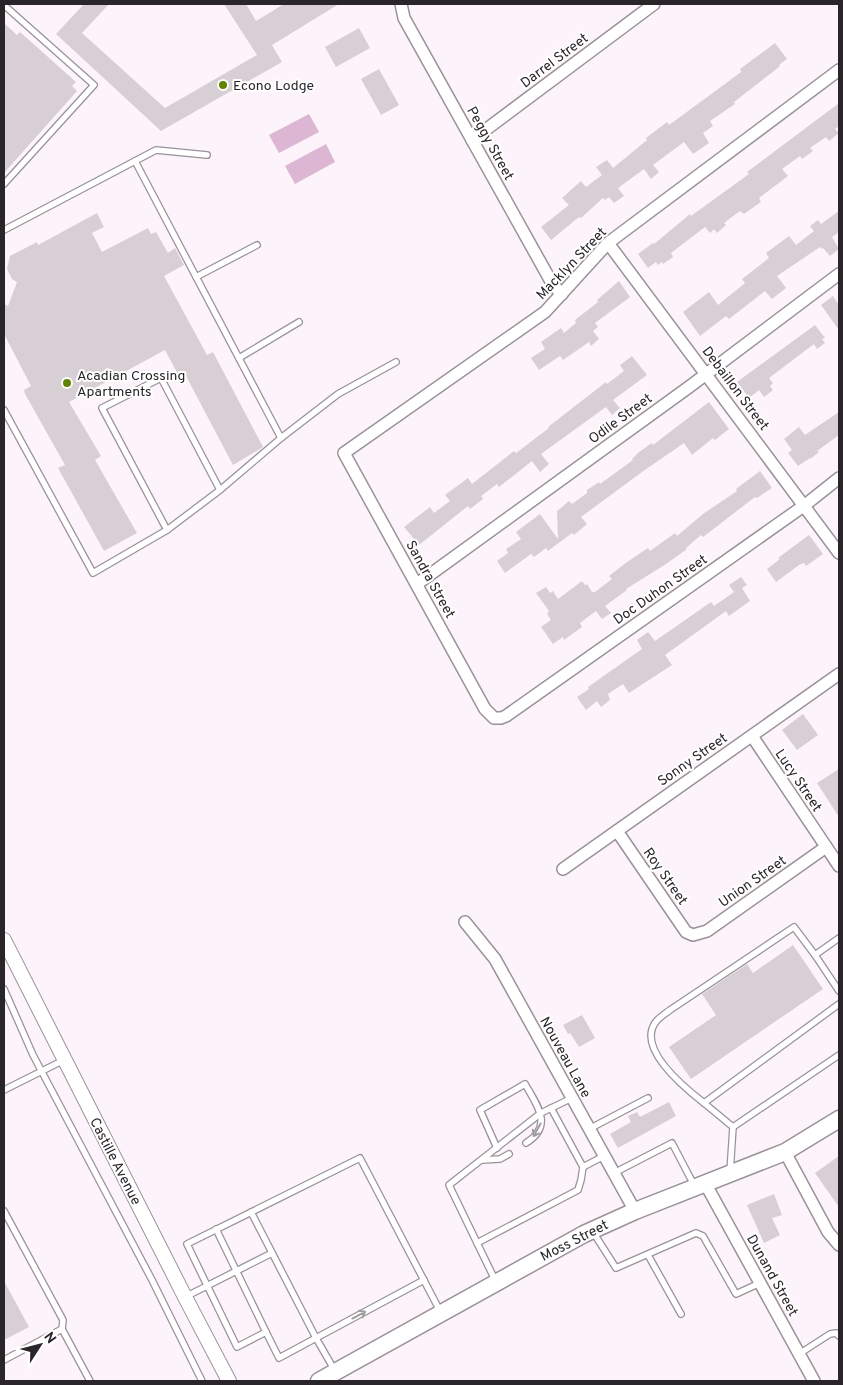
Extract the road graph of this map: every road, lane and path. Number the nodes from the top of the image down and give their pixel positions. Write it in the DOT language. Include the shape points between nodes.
graph roads {
  1 [pos="401,4"];
  2 [pos="654,4"];
  3 [pos="4,7"];
  4 [pos="839,70"];
  5 [pos="472,140"];
  6 [pos="207,155"];
  7 [pos="135,161"];
  8 [pos="4,184"];
  9 [pos="4,230"];
  10 [pos="608,243"];
  11 [pos="257,246"];
  12 [pos="839,274"];
  13 [pos="196,277"];
  14 [pos="562,294"];
  15 [pos="299,322"];
  16 [pos="239,358"];
  17 [pos="396,362"];
  18 [pos="706,373"];
  19 [pos="4,410"];
  20 [pos="281,438"];
  21 [pos="344,453"];
  22 [pos="839,478"];
  23 [pos="220,490"];
  24 [pos="805,505"];
  25 [pos="167,530"];
  26 [pos="839,552"];
  27 [pos="417,584"];
  28 [pos="839,674"];
  29 [pos="494,718"];
  30 [pos="752,736"];
  31 [pos="616,831"];
  32 [pos="826,847"];
  33 [pos="839,866"];
  34 [pos="563,869"];
  35 [pos="464,922"];
  36 [pos="693,935"];
  37 [pos="839,938"];
  38 [pos="4,940"];
  39 [pos="815,955"];
  40 [pos="4,989"];
  41 [pos="839,991"];
  42 [pos="839,1004"];
  43 [pos="839,1055"];
  44 [pos="64,1060"];
  45 [pos="42,1071"];
  46 [pos="4,1090"];
  47 [pos="572,1098"];
  48 [pos="648,1098"];
  49 [pos="704,1103"];
  50 [pos="551,1108"];
  51 [pos="541,1113"];
  52 [pos="839,1119"];
  53 [pos="733,1127"];
  54 [pos="589,1129"];
  55 [pos="526,1143"];
  56 [pos="497,1148"];
  57 [pos="785,1152"];
  58 [pos="509,1154"];
  59 [pos="604,1156"];
  60 [pos="481,1160"];
  61 [pos="583,1167"];
  62 [pos="614,1173"];
  63 [pos="730,1174"];
  64 [pos="700,1185"];
  65 [pos="4,1212"];
  66 [pos="251,1212"];
  67 [pos="635,1212"];
  68 [pos="216,1230"];
  69 [pos="592,1230"];
  70 [pos="477,1243"];
  71 [pos="839,1244"];
  72 [pos="272,1253"];
  73 [pos="648,1255"];
  74 [pos="236,1271"];
  75 [pos="424,1280"];
  76 [pos="496,1282"];
  77 [pos="760,1283"];
  78 [pos="208,1286"];
  79 [pos="184,1297"];
  80 [pos="441,1313"];
  81 [pos="681,1314"];
  82 [pos="62,1329"];
  83 [pos="266,1332"];
  84 [pos="839,1336"];
  85 [pos="316,1338"];
  86 [pos="799,1354"];
  87 [pos="4,1360"];
  88 [pos="336,1372"];
  89 [pos="90,1381"];
  90 [pos="202,1381"];
  91 [pos="229,1381"];
  92 [pos="318,1381"];
  93 [pos="814,1381"];
  1 -- 5 [label="street, Peggy Street" via="404,18"];
  2 -- 5 [label="street, Darrel Street"];
  3 -- 8 [label="lane" via="94,85"];
  4 -- 10 [label="street, Macklyn Street"];
  5 -- 14 [label="street, Peggy Street" via="553,285"];
  6 -- 7 [label="lane" via="156,150"];
  7 -- 9 [label="lane"];
  7 -- 13 [label="lane"];
  10 -- 14 [label="street, Macklyn Street"];
  10 -- 18 [label="street, Debaillon Street"];
  11 -- 13 [label="lane"];
  12 -- 18 [label="street, Odile Street"];
  13 -- 16 [label="lane"];
  14 -- 21 [label="street, Macklyn Street" via="545,312"];
  15 -- 16 [label="lane"];
  16 -- 20 [label="lane"];
  17 -- 20 [label="lane" via="338,394"];
  18 -- 24 [label="street, Debaillon Street"];
  18 -- 27 [label="street, Odile Street"];
  19 -- 25 [label="lane" via="93,573"];
  20 -- 23 [label="lane"];
  21 -- 27 [label="street, Sandra Street"];
  22 -- 24 [label="street, Doc Duhon Street"];
  23 -- 25 [label="lane"];
  23 -- 25 [label="lane" via="161,378 102,408"];
  24 -- 26 [label="street, Debaillon Street"];
  24 -- 29 [label="street, Doc Duhon Street" via="506,716"];
  27 -- 29 [label="street, Sandra Street" via="485,709"];
  28 -- 30 [label="street, Sonny Street"];
  30 -- 31 [label="street, Sonny Street"];
  30 -- 32 [label="street, Lucy Street"];
  31 -- 34 [label="street, Sonny Street"];
  31 -- 36 [label="street, Roy Street" via="686,932"];
  32 -- 33 [label="street, Lucy Street"];
  32 -- 36 [label="street, Union Street" via="707,931"];
  35 -- 47 [label="street, Nouveau Lane" via="495,959"];
  37 -- 39 [label="lane"];
  38 -- 44 [label="street, Castille Avenue"];
  39 -- 41 [label="lane"];
  39 -- 49 [label="lane" via="794,927 655,1023 650,1037 656,1052 678,1083"];
  40 -- 45 [label="lane"];
  42 -- 49 [label="lane"];
  43 -- 53 [label="lane"];
  44 -- 45 [label="lane"];
  44 -- 79 [label="street, Castille Avenue"];
  45 -- 46 [label="lane"];
  45 -- 90 [label="lane"];
  47 -- 50 [label="lane"];
  47 -- 54 [label="street, Nouveau Lane"];
  48 -- 54 [label="lane"];
  49 -- 53 [label="lane"];
  50 -- 51 [label="lane"];
  50 -- 61 [label="lane"];
  51 -- 55 [label="lane, one-way" via="541,1126"];
  51 -- 56 [label="lane"];
  51 -- 56 [label="lane" via="525,1084 480,1110"];
  52 -- 57 [label="main road, Moss Street"];
  53 -- 63 [label="lane"];
  54 -- 59 [label="street, Nouveau Lane"];
  56 -- 60 [label="lane"];
  57 -- 63 [label="main road, Moss Street"];
  57 -- 71 [label="street" via="828,1232"];
  58 -- 60 [label="lane" via="500,1159"];
  59 -- 61 [label="lane"];
  59 -- 62 [label="street, Nouveau Lane"];
  60 -- 70 [label="lane" via="449,1185"];
  61 -- 70 [label="lane" via="578,1190"];
  62 -- 64 [label="lane" via="672,1143"];
  62 -- 67 [label="street, Nouveau Lane"];
  63 -- 64 [label="main road, Moss Street"];
  64 -- 67 [label="main road, Moss Street"];
  64 -- 77 [label="street, Dunand Street"];
  65 -- 82 [label="lane" via="64,1320"];
  66 -- 68 [label="lane"];
  66 -- 72 [label="lane"];
  66 -- 75 [label="lane" via="360,1158"];
  67 -- 69 [label="main road, Moss Street"];
  68 -- 74 [label="lane"];
  68 -- 78 [label="lane" via="187,1244"];
  69 -- 73 [label="lane" via="616,1268"];
  69 -- 76 [label="main road, Moss Street"];
  70 -- 76 [label="lane"];
  72 -- 74 [label="lane"];
  72 -- 85 [label="lane"];
  73 -- 77 [label="lane" via="696,1233 703,1236 736,1294"];
  73 -- 81 [label="lane"];
  74 -- 78 [label="lane"];
  74 -- 83 [label="lane"];
  75 -- 80 [label="lane"];
  85 -- 75 [label="lane, one-way"];
  76 -- 80 [label="main road, Moss Street"];
  77 -- 86 [label="street, Dunand Street"];
  78 -- 79 [label="lane"];
  78 -- 83 [label="lane" via="237,1347"];
  79 -- 91 [label="street, Castille Avenue"];
  80 -- 88 [label="main road, Moss Street"];
  82 -- 87 [label="lane"];
  82 -- 89 [label="lane"];
  83 -- 85 [label="lane" via="279,1358"];
  84 -- 86 [label="lane" via="830,1334"];
  85 -- 88 [label="lane"];
  86 -- 93 [label="street, Dunand Street"];
  88 -- 92 [label="main road, Moss Street"];
}
